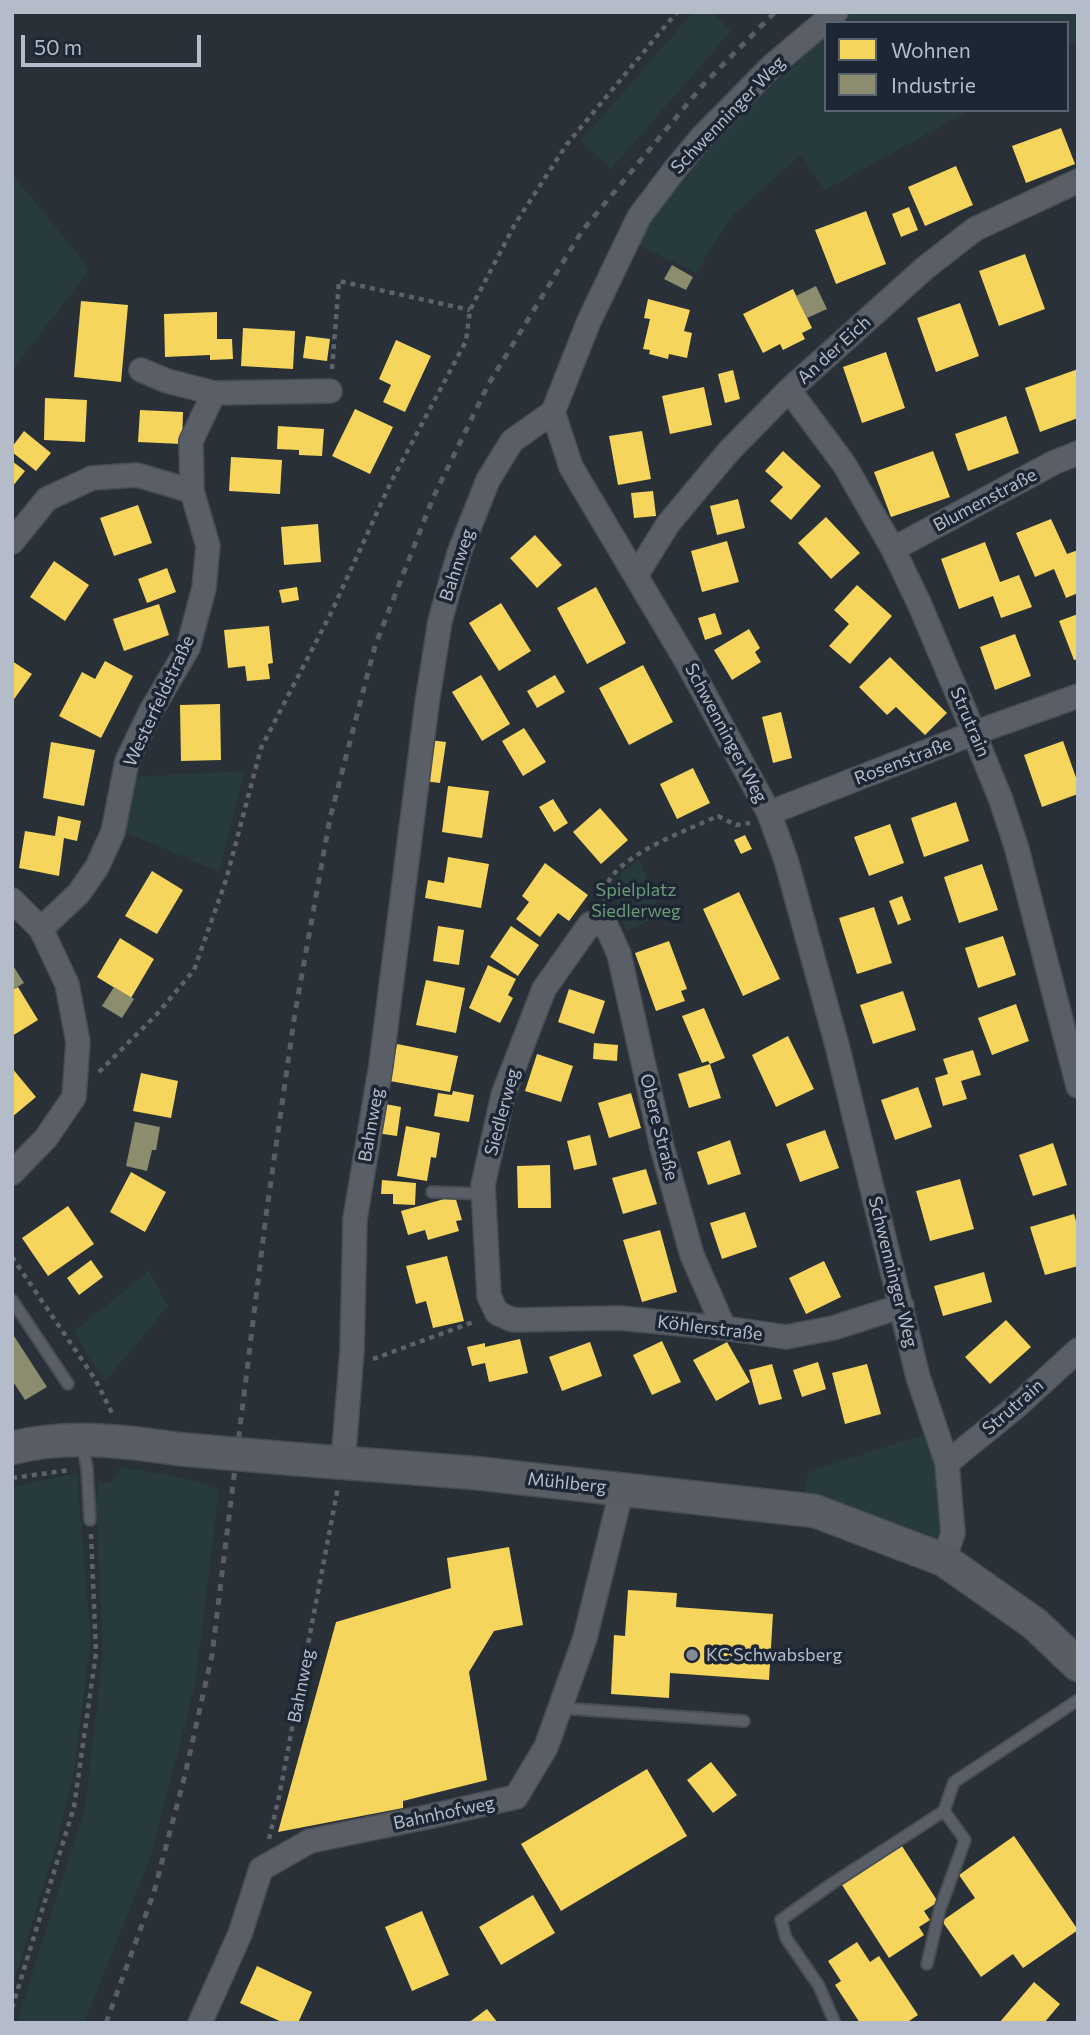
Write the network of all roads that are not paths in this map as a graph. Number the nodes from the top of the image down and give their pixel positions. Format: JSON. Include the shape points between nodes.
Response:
{"nodes":[{"id":1,"x":824,"y":22,"type":"edge"},
{"id":2,"x":1078,"y":181,"type":"edge"},
{"id":3,"x":141,"y":370,"type":"dead end"},
{"id":4,"x":789,"y":390,"type":"junction"},
{"id":5,"x":330,"y":391,"type":"road end"},
{"id":6,"x":214,"y":393,"type":"junction"},
{"id":7,"x":554,"y":412,"type":"junction"},
{"id":8,"x":1078,"y":453,"type":"edge"},
{"id":9,"x":192,"y":491,"type":"junction"},
{"id":10,"x":12,"y":542,"type":"edge"},
{"id":11,"x":894,"y":549,"type":"junction"},
{"id":12,"x":636,"y":574,"type":"junction"},
{"id":13,"x":1078,"y":696,"type":"edge"},
{"id":14,"x":974,"y":733,"type":"junction"},
{"id":15,"x":769,"y":813,"type":"junction"},
{"id":16,"x":12,"y":900,"type":"edge"},
{"id":17,"x":605,"y":923,"type":"joint"},
{"id":18,"x":41,"y":929,"type":"junction"},
{"id":19,"x":1078,"y":1086,"type":"edge"},
{"id":20,"x":12,"y":1173,"type":"edge"},
{"id":21,"x":432,"y":1192,"type":"dead end"},
{"id":22,"x":484,"y":1194,"type":"junction"},
{"id":23,"x":12,"y":1300,"type":"edge"},
{"id":24,"x":902,"y":1306,"type":"junction"},
{"id":25,"x":505,"y":1317,"type":"joint"},
{"id":26,"x":724,"y":1328,"type":"junction"},
{"id":27,"x":1078,"y":1350,"type":"edge"},
{"id":28,"x":68,"y":1384,"type":"dead end"},
{"id":29,"x":82,"y":1440,"type":"junction"},
{"id":30,"x":12,"y":1448,"type":"edge"},
{"id":31,"x":947,"y":1463,"type":"junction"},
{"id":32,"x":337,"y":1476,"type":"junction"},
{"id":33,"x":622,"y":1489,"type":"junction"},
{"id":34,"x":90,"y":1520,"type":"road end"},
{"id":35,"x":944,"y":1560,"type":"junction"},
{"id":36,"x":1078,"y":1665,"type":"edge"},
{"id":37,"x":1078,"y":1700,"type":"edge"},
{"id":38,"x":560,"y":1708,"type":"junction"},
{"id":39,"x":744,"y":1721,"type":"dead end"},
{"id":40,"x":944,"y":1811,"type":"junction"},
{"id":41,"x":927,"y":1964,"type":"dead end"},
{"id":42,"x":200,"y":2023,"type":"edge"},
{"id":43,"x":835,"y":2023,"type":"edge"}],
"edges":[{"from":1,"to":7,"type":"street","name":"Schwenninger Weg","via":[[773,65],[701,138],[639,217],[589,321]]},
{"from":2,"to":4,"type":"street","name":"An der Eich","via":[[975,229]]},
{"from":3,"to":6,"type":"street","via":[[167,382]]},
{"from":4,"to":11,"type":"street","name":"Strutrain","via":[[844,464]]},
{"from":4,"to":12,"type":"street","name":"An der Eich","via":[[729,451],[668,524]]},
{"from":5,"to":6,"type":"street"},
{"from":6,"to":9,"type":"street","name":"Westerfeldstraße","via":[[191,441]]},
{"from":7,"to":12,"type":"street","name":"Schwenninger Weg","via":[[572,467]]},
{"from":7,"to":32,"type":"street","name":"Bahnweg","via":[[512,441],[488,480],[459,553],[440,621],[381,1065],[355,1219],[351,1367]]},
{"from":8,"to":11,"type":"street","name":"Blumenstraße"},
{"from":9,"to":10,"type":"street","via":[[137,475],[92,478],[47,499]]},
{"from":9,"to":18,"type":"street","name":"Westerfeldstraße","via":[[208,546],[204,588],[188,648],[127,761],[113,832],[97,867],[79,893]]},
{"from":11,"to":14,"type":"street","name":"Strutrain"},
{"from":12,"to":15,"type":"street","name":"Schwenninger Weg"},
{"from":13,"to":14,"type":"street","name":"Rosenstraße"},
{"from":14,"to":15,"type":"street","name":"Rosenstraße"},
{"from":14,"to":19,"type":"street","name":"Strutrain","via":[[1017,849]]},
{"from":15,"to":24,"type":"street","name":"Schwenninger Weg","via":[[837,1045]]},
{"from":16,"to":18,"type":"street"},
{"from":17,"to":22,"type":"street","name":"Siedlerweg","via":[[590,924],[544,989],[503,1095]]},
{"from":17,"to":26,"type":"street","name":"Obere Straße","via":[[619,954],[662,1147],[692,1255]]},
{"from":18,"to":20,"type":"street","via":[[67,984],[78,1042],[74,1097],[46,1138]]},
{"from":21,"to":22,"type":"lane"},
{"from":22,"to":25,"type":"street","name":"Siedlerweg","via":[[489,1296]]},
{"from":23,"to":28,"type":"lane"},
{"from":24,"to":26,"type":"street","name":"Köhlerstraße","via":[[786,1337]]},
{"from":24,"to":31,"type":"street","name":"Schwenninger Weg","via":[[918,1377]]},
{"from":25,"to":26,"type":"street","name":"Köhlerstraße","via":[[619,1318]]},
{"from":27,"to":31,"type":"street","name":"Strutrain"},
{"from":29,"to":30,"type":"street","name":"Mühlberg"},
{"from":29,"to":32,"type":"street","name":"Mühlberg","bridge":true,"via":[[294,1459]]},
{"from":29,"to":34,"type":"lane"},
{"from":31,"to":35,"type":"street","name":"Schwenninger Weg","via":[[953,1533]]},
{"from":32,"to":33,"type":"street","name":"Mühlberg","via":[[475,1473]]},
{"from":33,"to":35,"type":"street","name":"Mühlberg","via":[[815,1511]]},
{"from":33,"to":38,"type":"street","name":"Bahnhofweg","via":[[586,1638]]},
{"from":35,"to":36,"type":"street","name":"Mühlberg","via":[[1035,1624]]},
{"from":37,"to":40,"type":"lane","via":[[954,1782]]},
{"from":38,"to":39,"type":"lane"},
{"from":38,"to":42,"type":"street","name":"Bahnhofweg","via":[[546,1747],[516,1797],[310,1841],[261,1869],[240,1934]]},
{"from":40,"to":41,"type":"lane","via":[[965,1840],[940,1909]]},
{"from":40,"to":43,"type":"lane","via":[[781,1920],[786,1938],[819,1986]]}]}
